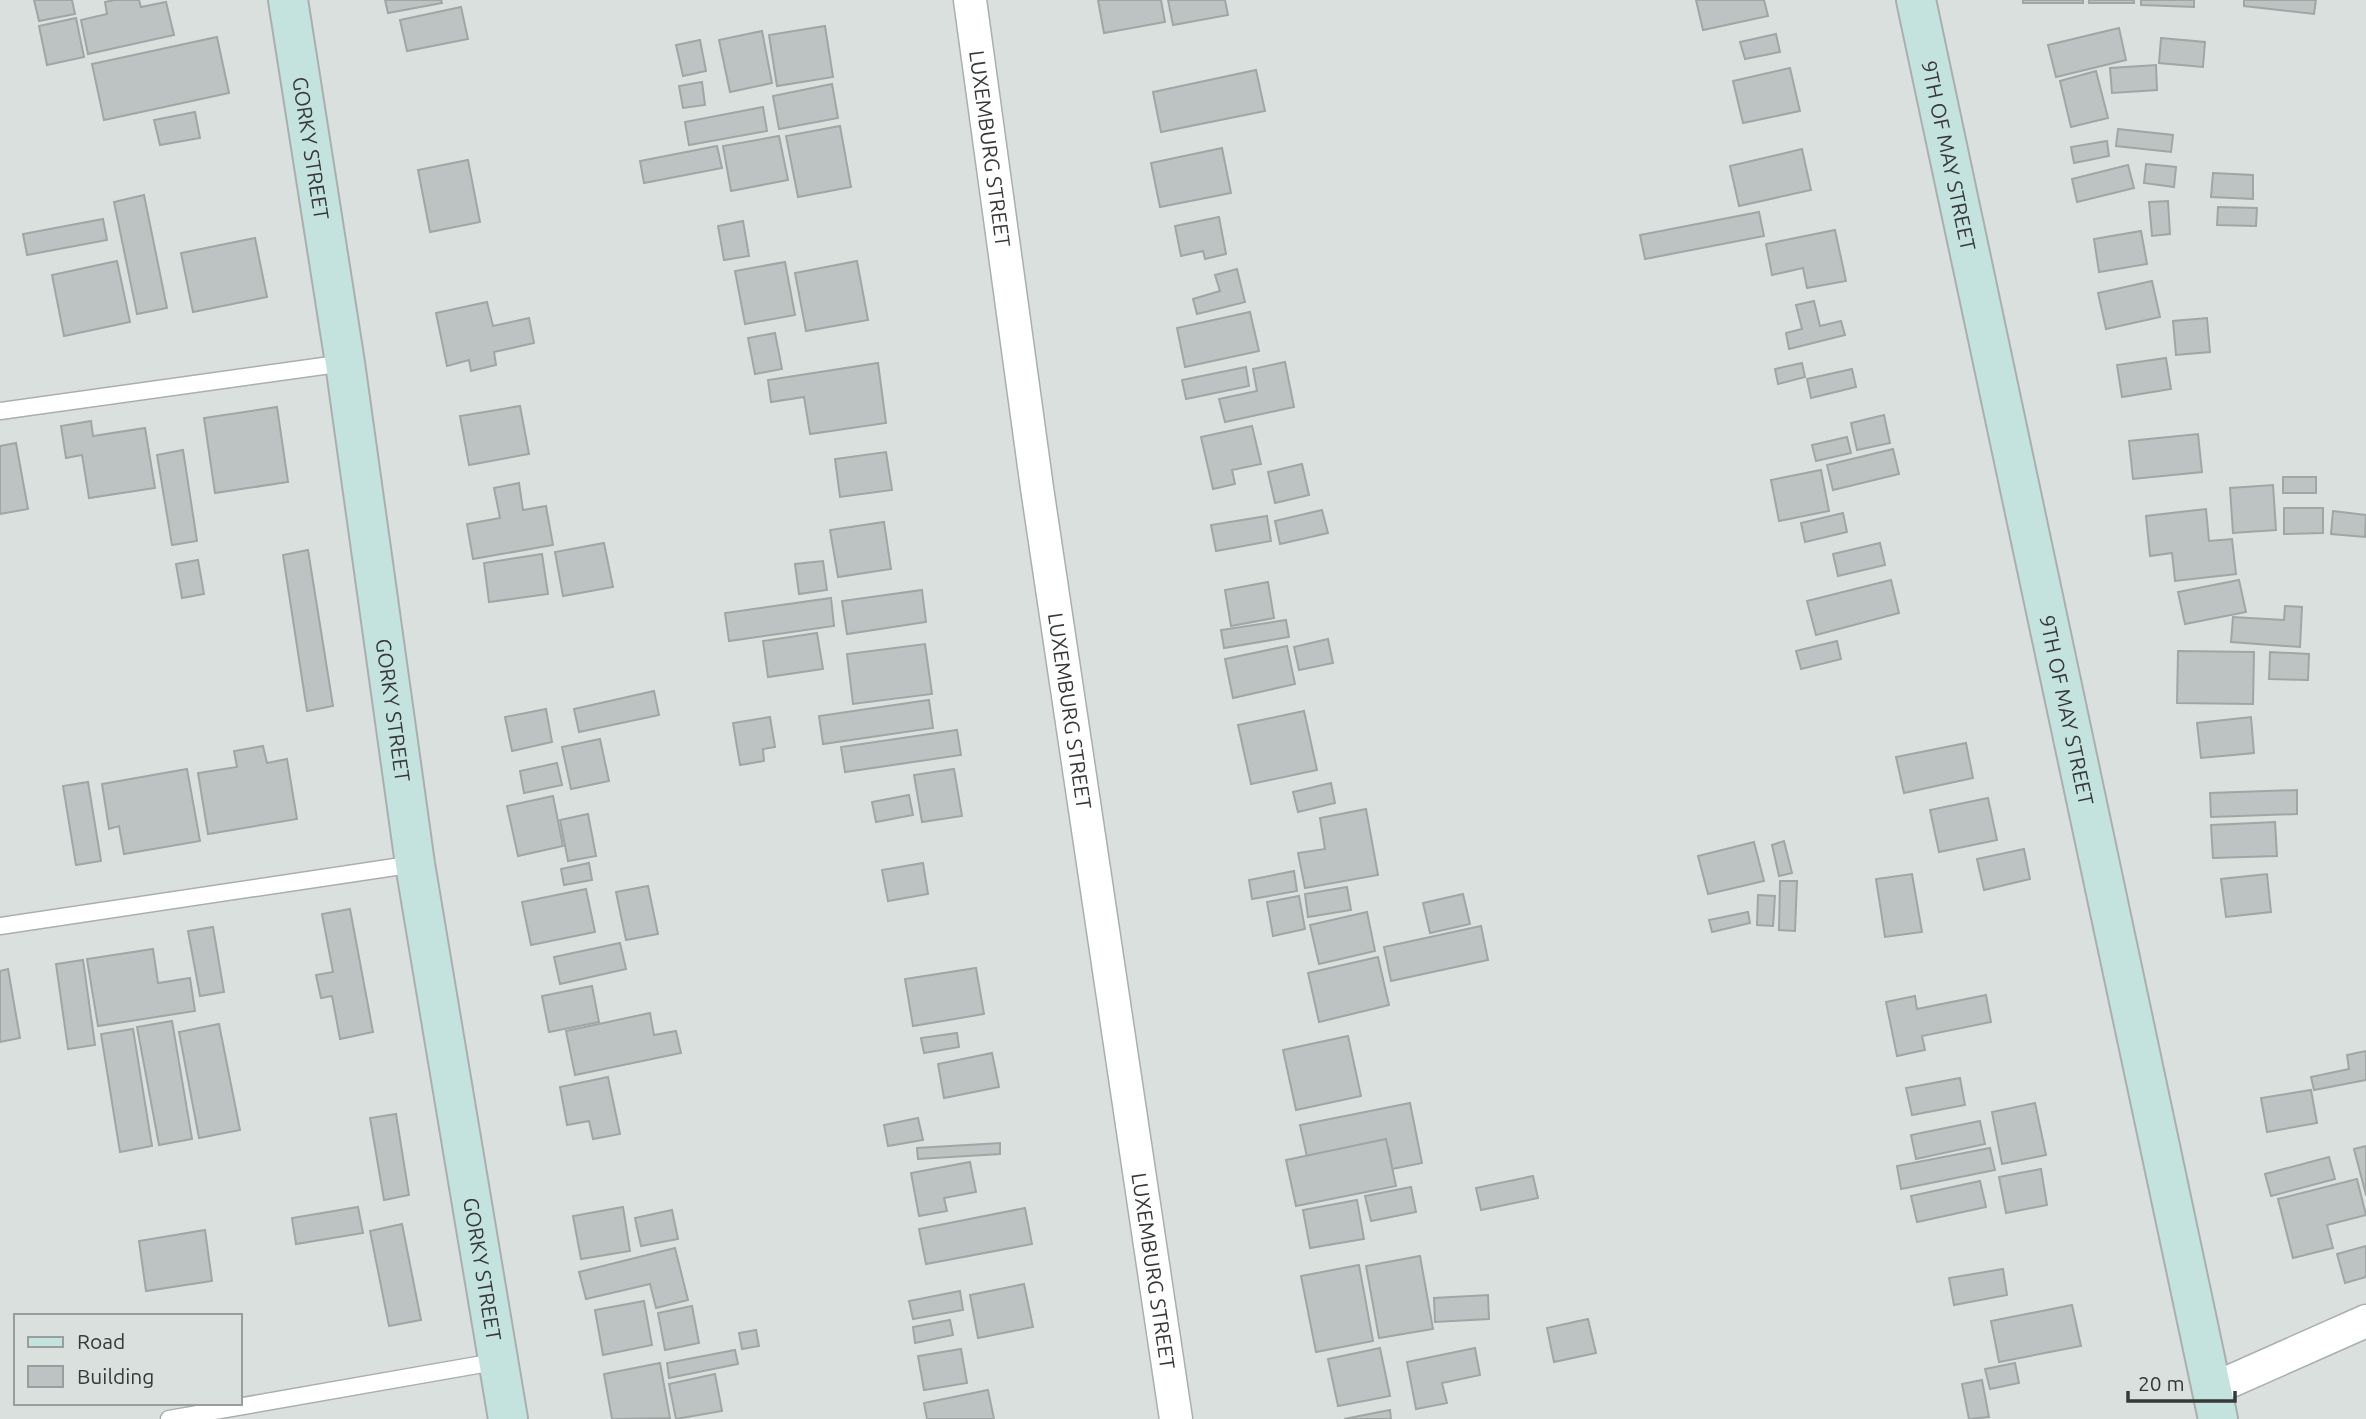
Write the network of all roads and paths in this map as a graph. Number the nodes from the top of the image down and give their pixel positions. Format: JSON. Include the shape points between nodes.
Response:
{"nodes":[{"id":1,"x":288,"y":0,"type":"edge"},
{"id":2,"x":970,"y":0,"type":"edge"},
{"id":3,"x":1916,"y":0,"type":"edge"},
{"id":4,"x":345,"y":363,"type":"junction"},
{"id":5,"x":0,"y":411,"type":"edge"},
{"id":6,"x":415,"y":864,"type":"junction"},
{"id":7,"x":0,"y":926,"type":"edge"},
{"id":8,"x":2366,"y":1321,"type":"edge"},
{"id":9,"x":500,"y":1361,"type":"junction"},
{"id":10,"x":2215,"y":1404,"type":"edge"},
{"id":11,"x":169,"y":1419,"type":"edge"},
{"id":12,"x":508,"y":1419,"type":"edge"},
{"id":13,"x":1176,"y":1419,"type":"edge"}],
"edges":[{"from":1,"to":4,"type":"street","name":"GORKY STREET"},
{"from":2,"to":13,"type":"street","name":"LUXEMBURG STREET","via":[[1037,488]]},
{"from":3,"to":10,"type":"street","name":"9TH OF MAY STREET"},
{"from":4,"to":5,"type":"lane"},
{"from":4,"to":6,"type":"street","name":"GORKY STREET"},
{"from":6,"to":7,"type":"lane"},
{"from":6,"to":9,"type":"street","name":"GORKY STREET"},
{"from":8,"to":10,"type":"street"},
{"from":9,"to":11,"type":"lane"},
{"from":9,"to":12,"type":"street","name":"GORKY STREET"}]}
